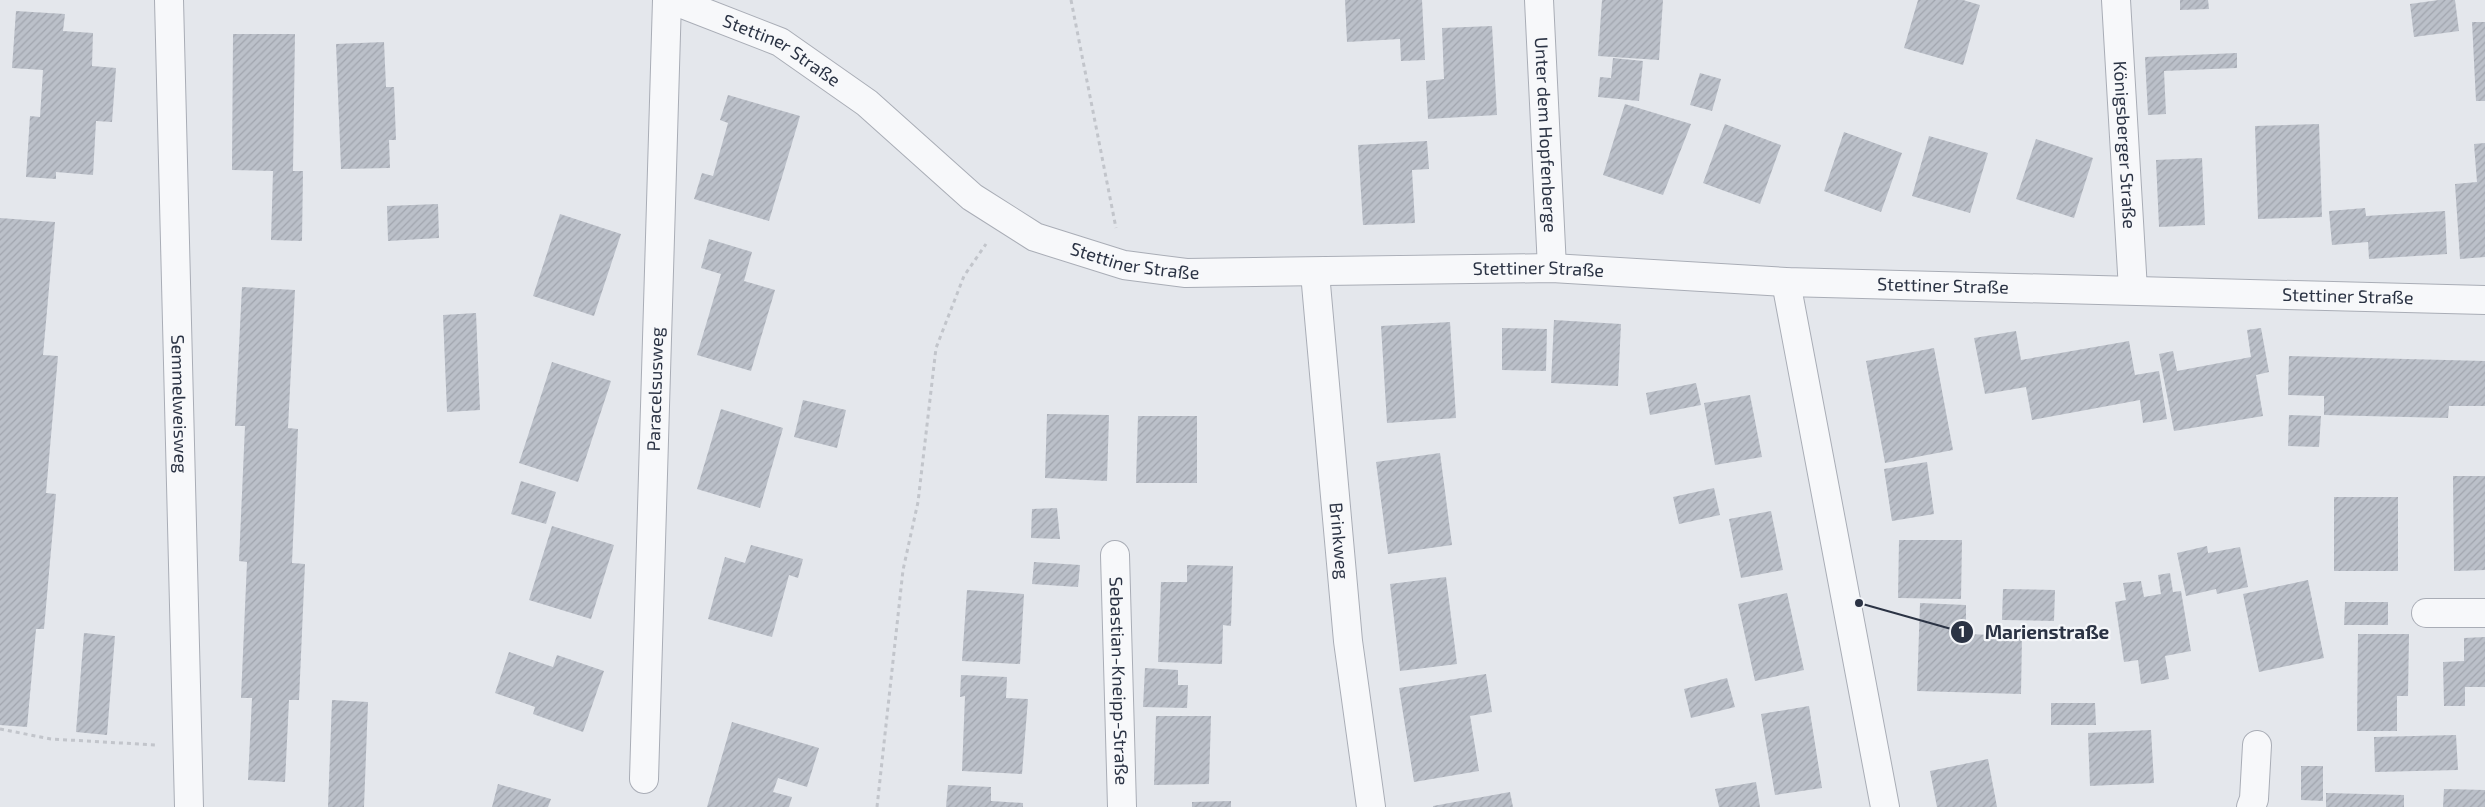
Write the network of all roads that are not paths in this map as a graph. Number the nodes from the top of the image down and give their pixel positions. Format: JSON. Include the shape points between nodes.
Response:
{"nodes":[{"id":1,"x":170,"y":0,"type":"edge"},
{"id":2,"x":666,"y":0,"type":"edge"},
{"id":3,"x":672,"y":0,"type":"edge"},
{"id":4,"x":1539,"y":0,"type":"edge"},
{"id":5,"x":2116,"y":0,"type":"edge"},
{"id":6,"x":1552,"y":268,"type":"junction"},
{"id":7,"x":1315,"y":273,"type":"junction"},
{"id":8,"x":1786,"y":282,"type":"junction"},
{"id":9,"x":2133,"y":290,"type":"junction"},
{"id":10,"x":2485,"y":300,"type":"edge"},
{"id":11,"x":1115,"y":555,"type":"dead end"},
{"id":12,"x":2426,"y":613,"type":"dead end"},
{"id":13,"x":2485,"y":613,"type":"edge"},
{"id":14,"x":2257,"y":745,"type":"dead end"},
{"id":15,"x":644,"y":779,"type":"dead end"},
{"id":16,"x":189,"y":807,"type":"edge"},
{"id":17,"x":1122,"y":807,"type":"edge"},
{"id":18,"x":1371,"y":807,"type":"edge"},
{"id":19,"x":1885,"y":807,"type":"edge"},
{"id":20,"x":2251,"y":807,"type":"edge"}],
"edges":[{"from":1,"to":16,"type":"street","name":"Semmelweisweg"},
{"from":2,"to":15,"type":"street","name":"Paracelsusweg"},
{"from":3,"to":7,"type":"street","name":"Stettiner Straße","via":[[780,42],[867,103],[972,197],[1035,237],[1124,266],[1186,273]]},
{"from":4,"to":6,"type":"street","name":"Unter dem Hopfenberge"},
{"from":5,"to":9,"type":"street","name":"Königsberger Straße"},
{"from":6,"to":7,"type":"street","name":"Stettiner Straße"},
{"from":6,"to":8,"type":"street","name":"Stettiner Straße"},
{"from":7,"to":18,"type":"street","name":"Brinkweg","via":[[1348,641]]},
{"from":8,"to":9,"type":"street","name":"Stettiner Straße"},
{"from":8,"to":19,"type":"street"},
{"from":9,"to":10,"type":"street","name":"Stettiner Straße"},
{"from":11,"to":17,"type":"street","name":"Sebastian-Kneipp-Straße"},
{"from":12,"to":13,"type":"street"},
{"from":14,"to":20,"type":"street"}]}
